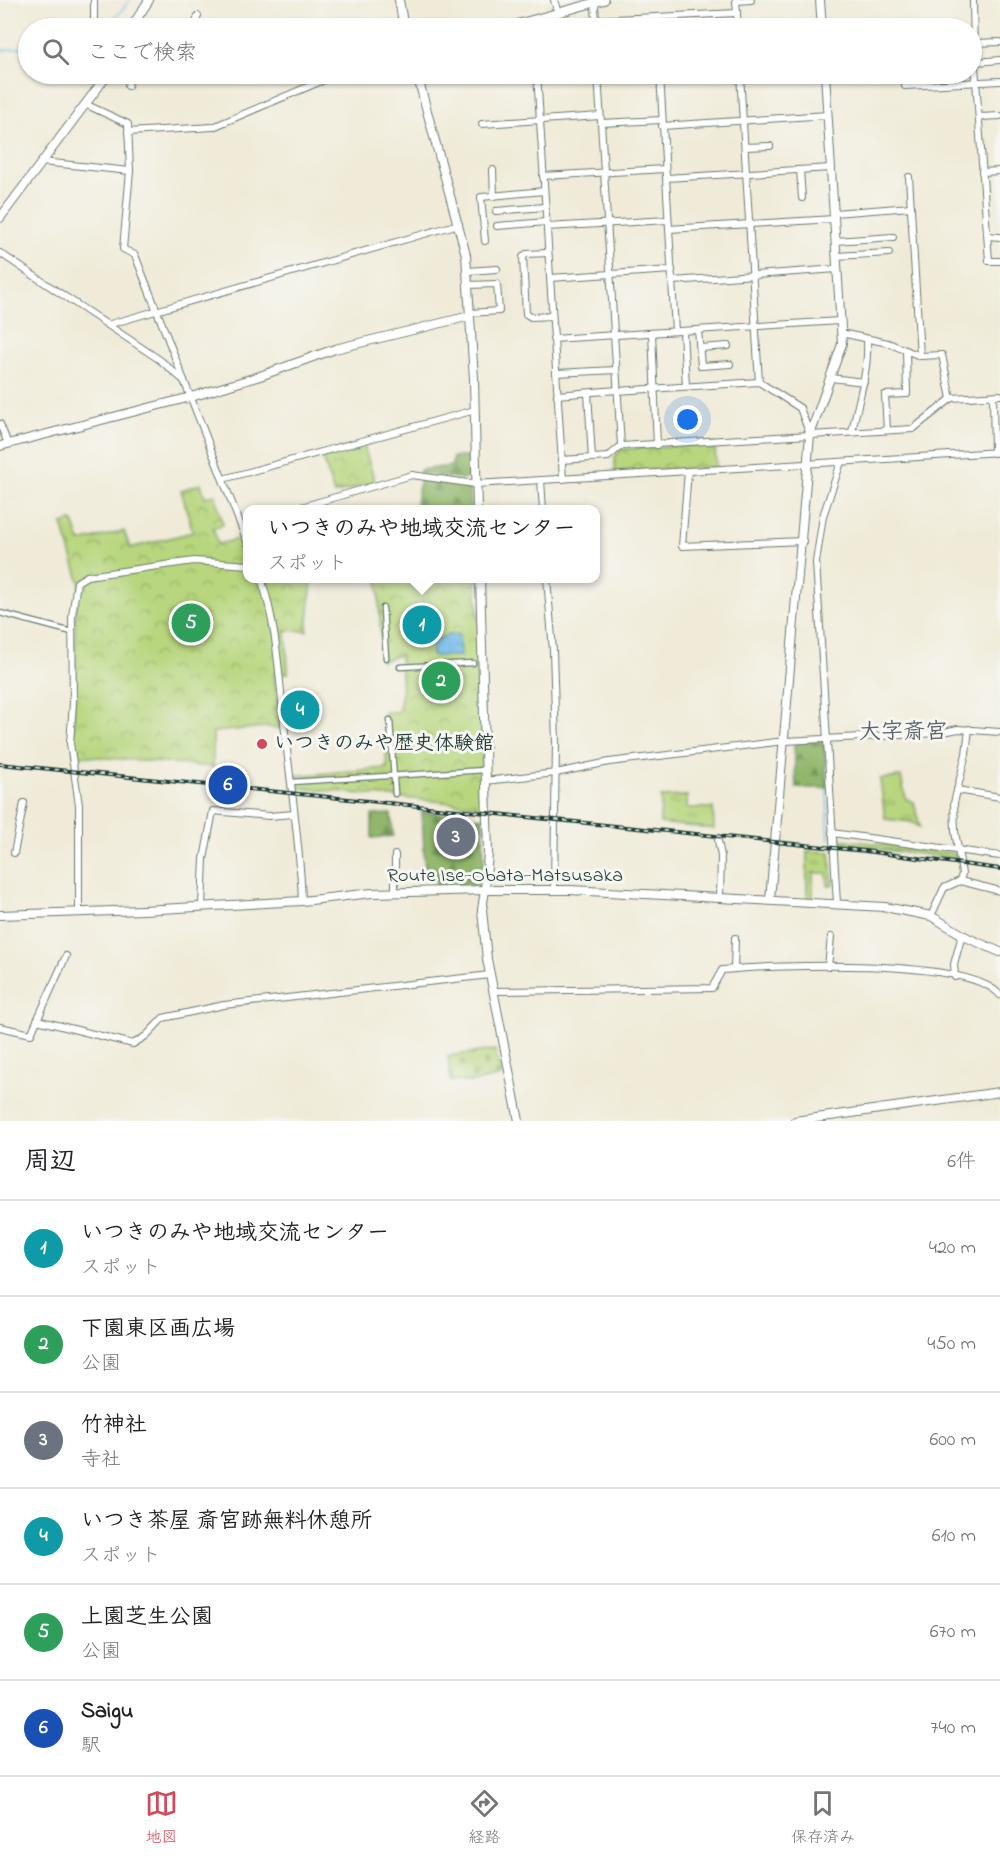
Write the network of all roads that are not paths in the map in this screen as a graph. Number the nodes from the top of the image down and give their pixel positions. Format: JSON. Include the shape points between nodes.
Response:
{"nodes":[{"id":1,"x":94,"y":0,"type":"edge"},
{"id":2,"x":149,"y":0,"type":"edge"},
{"id":3,"x":399,"y":0,"type":"edge"},
{"id":4,"x":554,"y":0,"type":"edge"},
{"id":5,"x":604,"y":0,"type":"edge"},
{"id":6,"x":736,"y":0,"type":"edge"},
{"id":7,"x":750,"y":0,"type":"edge"},
{"id":8,"x":820,"y":0,"type":"edge"},
{"id":9,"x":973,"y":0,"type":"edge"},
{"id":10,"x":594,"y":3,"type":"junction"},
{"id":11,"x":558,"y":13,"type":"junction"},
{"id":12,"x":737,"y":13,"type":"junction"},
{"id":13,"x":656,"y":17,"type":"joint"},
{"id":14,"x":94,"y":18,"type":"edge"},
{"id":15,"x":137,"y":18,"type":"edge"},
{"id":16,"x":402,"y":18,"type":"edge"},
{"id":17,"x":547,"y":18,"type":"edge"},
{"id":18,"x":595,"y":18,"type":"edge"},
{"id":19,"x":636,"y":18,"type":"edge"},
{"id":20,"x":737,"y":18,"type":"edge"},
{"id":21,"x":821,"y":18,"type":"edge"},
{"id":22,"x":974,"y":18,"type":"edge"},
{"id":23,"x":1000,"y":42,"type":"edge"},
{"id":24,"x":982,"y":43,"type":"edge"},
{"id":25,"x":1000,"y":60,"type":"edge"},
{"id":26,"x":982,"y":62,"type":"edge"},
{"id":27,"x":1000,"y":81,"type":"edge"},
{"id":28,"x":982,"y":82,"type":"edge"},
{"id":29,"x":101,"y":84,"type":"edge"},
{"id":30,"x":314,"y":84,"type":"edge"},
{"id":31,"x":420,"y":84,"type":"edge"},
{"id":32,"x":538,"y":84,"type":"edge"},
{"id":33,"x":598,"y":84,"type":"edge"},
{"id":34,"x":660,"y":84,"type":"edge"},
{"id":35,"x":741,"y":84,"type":"edge"},
{"id":36,"x":826,"y":84,"type":"edge"},
{"id":37,"x":941,"y":84,"type":"edge"},
{"id":38,"x":977,"y":84,"type":"edge"},
{"id":39,"x":905,"y":86,"type":"dead end"},
{"id":40,"x":85,"y":105,"type":"junction"},
{"id":41,"x":828,"y":115,"type":"junction"},
{"id":42,"x":600,"y":116,"type":"junction"},
{"id":43,"x":1000,"y":116,"type":"edge"},
{"id":44,"x":980,"y":117,"type":"junction"},
{"id":45,"x":540,"y":120,"type":"junction"},
{"id":46,"x":743,"y":120,"type":"junction"},
{"id":47,"x":601,"y":123,"type":"junction"},
{"id":48,"x":662,"y":123,"type":"junction"},
{"id":49,"x":482,"y":124,"type":"dead end"},
{"id":50,"x":128,"y":132,"type":"junction"},
{"id":51,"x":770,"y":146,"type":"dead end"},
{"id":52,"x":745,"y":147,"type":"junction"},
{"id":53,"x":42,"y":162,"type":"junction"},
{"id":54,"x":831,"y":168,"type":"junction"},
{"id":55,"x":665,"y":169,"type":"junction"},
{"id":56,"x":493,"y":170,"type":"dead end"},
{"id":57,"x":800,"y":170,"type":"junction"},
{"id":58,"x":129,"y":171,"type":"junction"},
{"id":59,"x":1000,"y":171,"type":"edge"},
{"id":60,"x":604,"y":172,"type":"junction"},
{"id":61,"x":982,"y":172,"type":"junction"},
{"id":62,"x":747,"y":173,"type":"junction"},
{"id":63,"x":543,"y":176,"type":"junction"},
{"id":64,"x":909,"y":177,"type":"dead end"},
{"id":65,"x":666,"y":178,"type":"junction"},
{"id":66,"x":544,"y":191,"type":"junction"},
{"id":67,"x":494,"y":196,"type":"junction"},
{"id":68,"x":802,"y":198,"type":"dead end"},
{"id":69,"x":545,"y":207,"type":"junction"},
{"id":70,"x":911,"y":207,"type":"junction"},
{"id":71,"x":496,"y":211,"type":"dead end"},
{"id":72,"x":834,"y":216,"type":"junction"},
{"id":73,"x":0,"y":218,"type":"edge"},
{"id":74,"x":668,"y":220,"type":"junction"},
{"id":75,"x":459,"y":224,"type":"junction"},
{"id":76,"x":608,"y":224,"type":"junction"},
{"id":77,"x":750,"y":224,"type":"junction"},
{"id":78,"x":546,"y":225,"type":"junction"},
{"id":79,"x":497,"y":226,"type":"dead end"},
{"id":80,"x":669,"y":230,"type":"junction"},
{"id":81,"x":988,"y":236,"type":"junction"},
{"id":82,"x":893,"y":237,"type":"dead end"},
{"id":83,"x":1000,"y":237,"type":"edge"},
{"id":84,"x":485,"y":241,"type":"dead end"},
{"id":85,"x":835,"y":241,"type":"junction"},
{"id":86,"x":0,"y":253,"type":"edge"},
{"id":87,"x":548,"y":253,"type":"junction"},
{"id":88,"x":889,"y":253,"type":"dead end"},
{"id":89,"x":836,"y":256,"type":"junction"},
{"id":90,"x":1000,"y":261,"type":"edge"},
{"id":91,"x":837,"y":268,"type":"junction"},
{"id":92,"x":497,"y":269,"type":"dead end"},
{"id":93,"x":672,"y":270,"type":"junction"},
{"id":94,"x":467,"y":271,"type":"junction"},
{"id":95,"x":611,"y":275,"type":"junction"},
{"id":96,"x":753,"y":276,"type":"junction"},
{"id":97,"x":550,"y":278,"type":"junction"},
{"id":98,"x":673,"y":281,"type":"junction"},
{"id":99,"x":468,"y":285,"type":"junction"},
{"id":100,"x":156,"y":310,"type":"junction"},
{"id":101,"x":470,"y":314,"type":"junction"},
{"id":102,"x":552,"y":316,"type":"junction"},
{"id":103,"x":840,"y":321,"type":"junction"},
{"id":104,"x":107,"y":324,"type":"junction"},
{"id":105,"x":756,"y":327,"type":"junction"},
{"id":106,"x":698,"y":330,"type":"junction"},
{"id":107,"x":679,"y":331,"type":"junction"},
{"id":108,"x":652,"y":333,"type":"junction"},
{"id":109,"x":841,"y":333,"type":"junction"},
{"id":110,"x":614,"y":335,"type":"junction"},
{"id":111,"x":554,"y":339,"type":"junction"},
{"id":112,"x":867,"y":339,"type":"junction"},
{"id":113,"x":728,"y":346,"type":"dead end"},
{"id":114,"x":699,"y":348,"type":"junction"},
{"id":115,"x":906,"y":350,"type":"junction"},
{"id":116,"x":920,"y":356,"type":"junction"},
{"id":117,"x":730,"y":364,"type":"dead end"},
{"id":118,"x":616,"y":370,"type":"junction"},
{"id":119,"x":556,"y":373,"type":"junction"},
{"id":120,"x":831,"y":378,"type":"junction"},
{"id":121,"x":184,"y":381,"type":"junction"},
{"id":122,"x":759,"y":382,"type":"junction"},
{"id":123,"x":864,"y":382,"type":"junction"},
{"id":124,"x":686,"y":386,"type":"junction"},
{"id":125,"x":654,"y":389,"type":"junction"},
{"id":126,"x":617,"y":391,"type":"junction"},
{"id":127,"x":588,"y":393,"type":"junction"},
{"id":128,"x":557,"y":395,"type":"junction"},
{"id":129,"x":191,"y":396,"type":"junction"},
{"id":130,"x":997,"y":396,"type":"edge"},
{"id":131,"x":951,"y":399,"type":"junction"},
{"id":132,"x":475,"y":410,"type":"junction"},
{"id":133,"x":0,"y":424,"type":"edge"},
{"id":134,"x":887,"y":430,"type":"junction"},
{"id":135,"x":852,"y":432,"type":"junction"},
{"id":136,"x":810,"y":435,"type":"junction"},
{"id":137,"x":4,"y":445,"type":"edge"},
{"id":138,"x":657,"y":445,"type":"junction"},
{"id":139,"x":621,"y":446,"type":"junction"},
{"id":140,"x":997,"y":453,"type":"edge"},
{"id":141,"x":592,"y":458,"type":"junction"},
{"id":142,"x":561,"y":460,"type":"junction"},
{"id":143,"x":841,"y":462,"type":"junction"},
{"id":144,"x":809,"y":464,"type":"junction"},
{"id":145,"x":688,"y":471,"type":"junction"},
{"id":146,"x":223,"y":479,"type":"junction"},
{"id":147,"x":563,"y":479,"type":"junction"},
{"id":148,"x":541,"y":480,"type":"junction"},
{"id":149,"x":476,"y":484,"type":"junction"},
{"id":150,"x":308,"y":505,"type":"edge"},
{"id":151,"x":477,"y":505,"type":"edge"},
{"id":152,"x":543,"y":505,"type":"edge"},
{"id":153,"x":243,"y":523,"type":"edge"},
{"id":154,"x":240,"y":524,"type":"junction"},
{"id":155,"x":243,"y":532,"type":"edge"},
{"id":156,"x":803,"y":541,"type":"junction"},
{"id":157,"x":243,"y":565,"type":"edge"},
{"id":158,"x":262,"y":583,"type":"edge"},
{"id":159,"x":480,"y":583,"type":"edge"},
{"id":160,"x":547,"y":583,"type":"edge"},
{"id":161,"x":383,"y":608,"type":"dead end"},
{"id":162,"x":0,"y":613,"type":"edge"},
{"id":163,"x":72,"y":632,"type":"junction"},
{"id":164,"x":387,"y":658,"type":"dead end"},
{"id":165,"x":473,"y":663,"type":"dead end"},
{"id":166,"x":400,"y":667,"type":"dead end"},
{"id":167,"x":390,"y":720,"type":"dead end"},
{"id":168,"x":969,"y":729,"type":"junction"},
{"id":169,"x":1000,"y":732,"type":"edge"},
{"id":170,"x":827,"y":737,"type":"junction"},
{"id":171,"x":785,"y":741,"type":"junction"},
{"id":172,"x":485,"y":770,"type":"junction"},
{"id":173,"x":556,"y":773,"type":"junction"},
{"id":174,"x":394,"y":775,"type":"junction"},
{"id":175,"x":485,"y":781,"type":"junction"},
{"id":176,"x":291,"y":782,"type":"junction"},
{"id":177,"x":957,"y":790,"type":"junction"},
{"id":178,"x":394,"y":794,"type":"dead end"},
{"id":179,"x":1000,"y":797,"type":"edge"},
{"id":180,"x":24,"y":803,"type":"dead end"},
{"id":181,"x":294,"y":814,"type":"junction"},
{"id":182,"x":832,"y":833,"type":"junction"},
{"id":183,"x":718,"y":841,"type":"dead end"},
{"id":184,"x":959,"y":850,"type":"junction"},
{"id":185,"x":14,"y":853,"type":"dead end"},
{"id":186,"x":395,"y":855,"type":"dead end"},
{"id":187,"x":1000,"y":856,"type":"edge"},
{"id":188,"x":960,"y":881,"type":"junction"},
{"id":189,"x":554,"y":889,"type":"junction"},
{"id":190,"x":485,"y":890,"type":"junction"},
{"id":191,"x":1000,"y":891,"type":"edge"},
{"id":192,"x":395,"y":892,"type":"junction"},
{"id":193,"x":720,"y":898,"type":"junction"},
{"id":194,"x":771,"y":900,"type":"junction"},
{"id":195,"x":302,"y":901,"type":"junction"},
{"id":196,"x":837,"y":903,"type":"junction"},
{"id":197,"x":202,"y":906,"type":"junction"},
{"id":198,"x":79,"y":912,"type":"junction"},
{"id":199,"x":0,"y":915,"type":"edge"},
{"id":200,"x":931,"y":916,"type":"junction"},
{"id":201,"x":962,"y":935,"type":"junction"},
{"id":202,"x":831,"y":937,"type":"dead end"},
{"id":203,"x":735,"y":938,"type":"dead end"},
{"id":204,"x":1000,"y":952,"type":"edge"},
{"id":205,"x":66,"y":956,"type":"dead end"},
{"id":206,"x":828,"y":967,"type":"junction"},
{"id":207,"x":734,"y":969,"type":"junction"},
{"id":208,"x":490,"y":975,"type":"junction"},
{"id":209,"x":955,"y":977,"type":"junction"},
{"id":210,"x":493,"y":991,"type":"junction"},
{"id":211,"x":1000,"y":994,"type":"edge"},
{"id":212,"x":38,"y":1020,"type":"junction"},
{"id":213,"x":0,"y":1027,"type":"edge"},
{"id":214,"x":1000,"y":1092,"type":"edge"},
{"id":215,"x":519,"y":1121,"type":"edge"},
{"id":216,"x":795,"y":1121,"type":"edge"}],
"edges":[{"from":1,"to":14,"type":"street"},
{"from":2,"to":15,"type":"main road"},
{"from":3,"to":16,"type":"street"},
{"from":4,"to":11,"type":"street"},
{"from":5,"to":10,"type":"street"},
{"from":6,"to":7,"type":"street"},
{"from":6,"to":12,"type":"street"},
{"from":8,"to":21,"type":"street"},
{"from":9,"to":22,"type":"street"},
{"from":10,"to":11,"type":"street"},
{"from":10,"to":18,"type":"street"},
{"from":11,"to":17,"type":"street"},
{"from":12,"to":13,"type":"street"},
{"from":12,"to":20,"type":"street"},
{"from":13,"to":19,"type":"street"},
{"from":23,"to":24,"type":"street"},
{"from":25,"to":26,"type":"street"},
{"from":27,"to":28,"type":"street"},
{"from":29,"to":40,"type":"main road"},
{"from":30,"to":50,"type":"street","via":[[213,127]]},
{"from":31,"to":75,"type":"street"},
{"from":32,"to":45,"type":"street"},
{"from":33,"to":42,"type":"street"},
{"from":34,"to":48,"type":"street"},
{"from":35,"to":46,"type":"street"},
{"from":36,"to":41,"type":"street"},
{"from":37,"to":39,"type":"street"},
{"from":38,"to":44,"type":"street"},
{"from":40,"to":50,"type":"street","via":[[128,124]]},
{"from":40,"to":53,"type":"main road"},
{"from":41,"to":46,"type":"street"},
{"from":41,"to":54,"type":"street"},
{"from":42,"to":45,"type":"street"},
{"from":42,"to":47,"type":"street"},
{"from":43,"to":44,"type":"street"},
{"from":44,"to":61,"type":"street"},
{"from":45,"to":49,"type":"street"},
{"from":45,"to":63,"type":"street"},
{"from":46,"to":48,"type":"street"},
{"from":46,"to":52,"type":"street"},
{"from":47,"to":48,"type":"street"},
{"from":47,"to":60,"type":"street"},
{"from":48,"to":55,"type":"street"},
{"from":50,"to":58,"type":"street"},
{"from":51,"to":52,"type":"street"},
{"from":52,"to":62,"type":"street"},
{"from":53,"to":58,"type":"street"},
{"from":53,"to":73,"type":"main road"},
{"from":54,"to":57,"type":"street"},
{"from":54,"to":72,"type":"street"},
{"from":55,"to":60,"type":"street"},
{"from":55,"to":65,"type":"street"},
{"from":56,"to":67,"type":"street"},
{"from":57,"to":62,"type":"street"},
{"from":57,"to":68,"type":"street"},
{"from":58,"to":100,"type":"street","via":[[122,246],[135,255]]},
{"from":59,"to":61,"type":"street"},
{"from":60,"to":63,"type":"street"},
{"from":60,"to":76,"type":"street"},
{"from":61,"to":81,"type":"street"},
{"from":62,"to":65,"type":"street"},
{"from":62,"to":77,"type":"street"},
{"from":63,"to":66,"type":"street"},
{"from":64,"to":70,"type":"street"},
{"from":65,"to":74,"type":"street"},
{"from":66,"to":67,"type":"street"},
{"from":66,"to":69,"type":"street"},
{"from":67,"to":84,"type":"street","via":[[481,197]]},
{"from":69,"to":71,"type":"street"},
{"from":69,"to":78,"type":"street"},
{"from":70,"to":72,"type":"street"},
{"from":70,"to":116,"type":"street"},
{"from":72,"to":77,"type":"street"},
{"from":72,"to":85,"type":"street"},
{"from":74,"to":76,"type":"street"},
{"from":74,"to":80,"type":"street"},
{"from":75,"to":94,"type":"street"},
{"from":75,"to":100,"type":"street"},
{"from":76,"to":78,"type":"street"},
{"from":76,"to":95,"type":"street"},
{"from":77,"to":80,"type":"street"},
{"from":77,"to":96,"type":"street"},
{"from":78,"to":79,"type":"street"},
{"from":78,"to":87,"type":"street"},
{"from":80,"to":93,"type":"street"},
{"from":81,"to":83,"type":"street"},
{"from":81,"to":90,"type":"street","via":[[989,261]]},
{"from":82,"to":85,"type":"street"},
{"from":85,"to":89,"type":"street"},
{"from":86,"to":104,"type":"street"},
{"from":87,"to":97,"type":"street"},
{"from":87,"to":102,"type":"street","via":[[523,257],[526,314]]},
{"from":88,"to":89,"type":"street"},
{"from":89,"to":91,"type":"street"},
{"from":91,"to":96,"type":"street"},
{"from":91,"to":103,"type":"street"},
{"from":92,"to":94,"type":"street"},
{"from":93,"to":95,"type":"street"},
{"from":93,"to":98,"type":"street"},
{"from":94,"to":99,"type":"street"},
{"from":95,"to":97,"type":"street"},
{"from":95,"to":110,"type":"street"},
{"from":96,"to":98,"type":"street"},
{"from":96,"to":105,"type":"street"},
{"from":97,"to":102,"type":"street"},
{"from":98,"to":107,"type":"street"},
{"from":99,"to":101,"type":"street"},
{"from":99,"to":101,"type":"street","via":[[497,284],[499,311]]},
{"from":100,"to":104,"type":"street"},
{"from":100,"to":121,"type":"street"},
{"from":101,"to":129,"type":"street","via":[[334,349]]},
{"from":101,"to":132,"type":"street"},
{"from":102,"to":111,"type":"street"},
{"from":103,"to":105,"type":"street"},
{"from":103,"to":109,"type":"street"},
{"from":104,"to":121,"type":"street"},
{"from":105,"to":106,"type":"street"},
{"from":105,"to":122,"type":"street"},
{"from":106,"to":107,"type":"street"},
{"from":106,"to":114,"type":"street"},
{"from":107,"to":108,"type":"street"},
{"from":107,"to":124,"type":"street"},
{"from":108,"to":110,"type":"street"},
{"from":108,"to":125,"type":"street"},
{"from":109,"to":112,"type":"street"},
{"from":109,"to":120,"type":"street","via":[[841,349]]},
{"from":110,"to":111,"type":"street"},
{"from":110,"to":118,"type":"street"},
{"from":111,"to":119,"type":"street"},
{"from":112,"to":115,"type":"street"},
{"from":112,"to":123,"type":"street"},
{"from":113,"to":114,"type":"street"},
{"from":114,"to":117,"type":"street","via":[[701,366]]},
{"from":115,"to":116,"type":"street"},
{"from":115,"to":134,"type":"street","via":[[907,394],[885,395]]},
{"from":116,"to":131,"type":"street","via":[[942,355]]},
{"from":118,"to":119,"type":"street"},
{"from":118,"to":126,"type":"street"},
{"from":119,"to":128,"type":"street"},
{"from":120,"to":123,"type":"street"},
{"from":120,"to":136,"type":"street"},
{"from":121,"to":129,"type":"street"},
{"from":122,"to":124,"type":"street"},
{"from":122,"to":136,"type":"street","via":[[800,408]]},
{"from":123,"to":135,"type":"street"},
{"from":124,"to":125,"type":"street"},
{"from":125,"to":126,"type":"street"},
{"from":125,"to":138,"type":"street"},
{"from":126,"to":127,"type":"street"},
{"from":126,"to":139,"type":"street"},
{"from":127,"to":128,"type":"street"},
{"from":127,"to":141,"type":"street"},
{"from":128,"to":142,"type":"street"},
{"from":129,"to":137,"type":"street"},
{"from":129,"to":146,"type":"street"},
{"from":130,"to":131,"type":"street"},
{"from":130,"to":140,"type":"street"},
{"from":131,"to":134,"type":"street","via":[[917,428]]},
{"from":132,"to":146,"type":"street"},
{"from":132,"to":149,"type":"street"},
{"from":133,"to":137,"type":"street"},
{"from":134,"to":135,"type":"street"},
{"from":135,"to":136,"type":"street"},
{"from":136,"to":138,"type":"street"},
{"from":136,"to":144,"type":"street"},
{"from":138,"to":139,"type":"street"},
{"from":139,"to":141,"type":"street","via":[[608,457]]},
{"from":140,"to":143,"type":"street"},
{"from":141,"to":142,"type":"street"},
{"from":142,"to":147,"type":"street"},
{"from":143,"to":144,"type":"street"},
{"from":143,"to":170,"type":"street","via":[[823,516],[816,558]]},
{"from":144,"to":145,"type":"street"},
{"from":144,"to":156,"type":"street"},
{"from":145,"to":147,"type":"street"},
{"from":145,"to":156,"type":"street","via":[[682,546]]},
{"from":146,"to":154,"type":"street"},
{"from":147,"to":148,"type":"street"},
{"from":148,"to":149,"type":"street"},
{"from":148,"to":152,"type":"street"},
{"from":149,"to":150,"type":"street","via":[[412,475]]},
{"from":149,"to":151,"type":"street"},
{"from":153,"to":154,"type":"street"},
{"from":154,"to":155,"type":"street"},
{"from":156,"to":171,"type":"street"},
{"from":157,"to":163,"type":"street","via":[[194,561],[87,576],[77,582]]},
{"from":158,"to":176,"type":"street","via":[[276,630]]},
{"from":159,"to":172,"type":"street"},
{"from":160,"to":173,"type":"street"},
{"from":161,"to":164,"type":"street"},
{"from":162,"to":163,"type":"street"},
{"from":163,"to":198,"type":"street","via":[[70,743],[79,805]]},
{"from":165,"to":166,"type":"street"},
{"from":167,"to":174,"type":"street"},
{"from":168,"to":169,"type":"street"},
{"from":168,"to":170,"type":"street","via":[[939,734]]},
{"from":168,"to":177,"type":"street"},
{"from":170,"to":171,"type":"street"},
{"from":170,"to":182,"type":"street"},
{"from":171,"to":173,"type":"street","via":[[609,762]]},
{"from":171,"to":194,"type":"street"},
{"from":172,"to":174,"type":"street"},
{"from":172,"to":175,"type":"street"},
{"from":173,"to":175,"type":"street"},
{"from":173,"to":189,"type":"street"},
{"from":174,"to":176,"type":"street"},
{"from":174,"to":178,"type":"street"},
{"from":175,"to":190,"type":"street"},
{"from":176,"to":181,"type":"street"},
{"from":177,"to":179,"type":"street"},
{"from":177,"to":184,"type":"street","via":[[954,803]]},
{"from":180,"to":185,"type":"street"},
{"from":181,"to":195,"type":"street"},
{"from":181,"to":197,"type":"street","via":[[213,811],[204,859]]},
{"from":182,"to":184,"type":"street"},
{"from":182,"to":196,"type":"street"},
{"from":183,"to":193,"type":"street"},
{"from":184,"to":187,"type":"street"},
{"from":184,"to":188,"type":"street"},
{"from":186,"to":192,"type":"street"},
{"from":188,"to":191,"type":"street"},
{"from":188,"to":200,"type":"street","via":[[944,888]]},
{"from":189,"to":190,"type":"main road","name":"Route Ise-Obata-Matsusaka"},
{"from":189,"to":193,"type":"main road","name":"Route Ise-Obata-Matsusaka"},
{"from":190,"to":192,"type":"main road","name":"Route Ise-Obata-Matsusaka"},
{"from":190,"to":208,"type":"main road","via":[[482,910]]},
{"from":192,"to":195,"type":"main road","name":"Route Ise-Obata-Matsusaka"},
{"from":193,"to":194,"type":"main road","name":"Route Ise-Obata-Matsusaka"},
{"from":194,"to":196,"type":"main road","name":"Route Ise-Obata-Matsusaka"},
{"from":195,"to":197,"type":"main road","name":"Route Ise-Obata-Matsusaka"},
{"from":196,"to":200,"type":"main road","name":"Route Ise-Obata-Matsusaka"},
{"from":197,"to":198,"type":"main road","name":"Route Ise-Obata-Matsusaka"},
{"from":198,"to":199,"type":"main road","name":"Route Ise-Obata-Matsusaka"},
{"from":200,"to":201,"type":"main road","name":"Route Ise-Obata-Matsusaka"},
{"from":201,"to":204,"type":"main road","name":"Route Ise-Obata-Matsusaka"},
{"from":201,"to":209,"type":"street","via":[[954,963]]},
{"from":202,"to":206,"type":"street"},
{"from":203,"to":207,"type":"street"},
{"from":205,"to":212,"type":"street"},
{"from":206,"to":207,"type":"street"},
{"from":206,"to":209,"type":"street","via":[[917,969]]},
{"from":207,"to":210,"type":"street","via":[[723,970],[712,988]]},
{"from":208,"to":210,"type":"main road"},
{"from":208,"to":212,"type":"street","via":[[215,1007],[163,1018],[133,1044]]},
{"from":209,"to":211,"type":"street","via":[[987,984]]},
{"from":210,"to":215,"type":"main road"},
{"from":212,"to":213,"type":"street","via":[[31,1034]]},
{"from":214,"to":216,"type":"street"}]}
